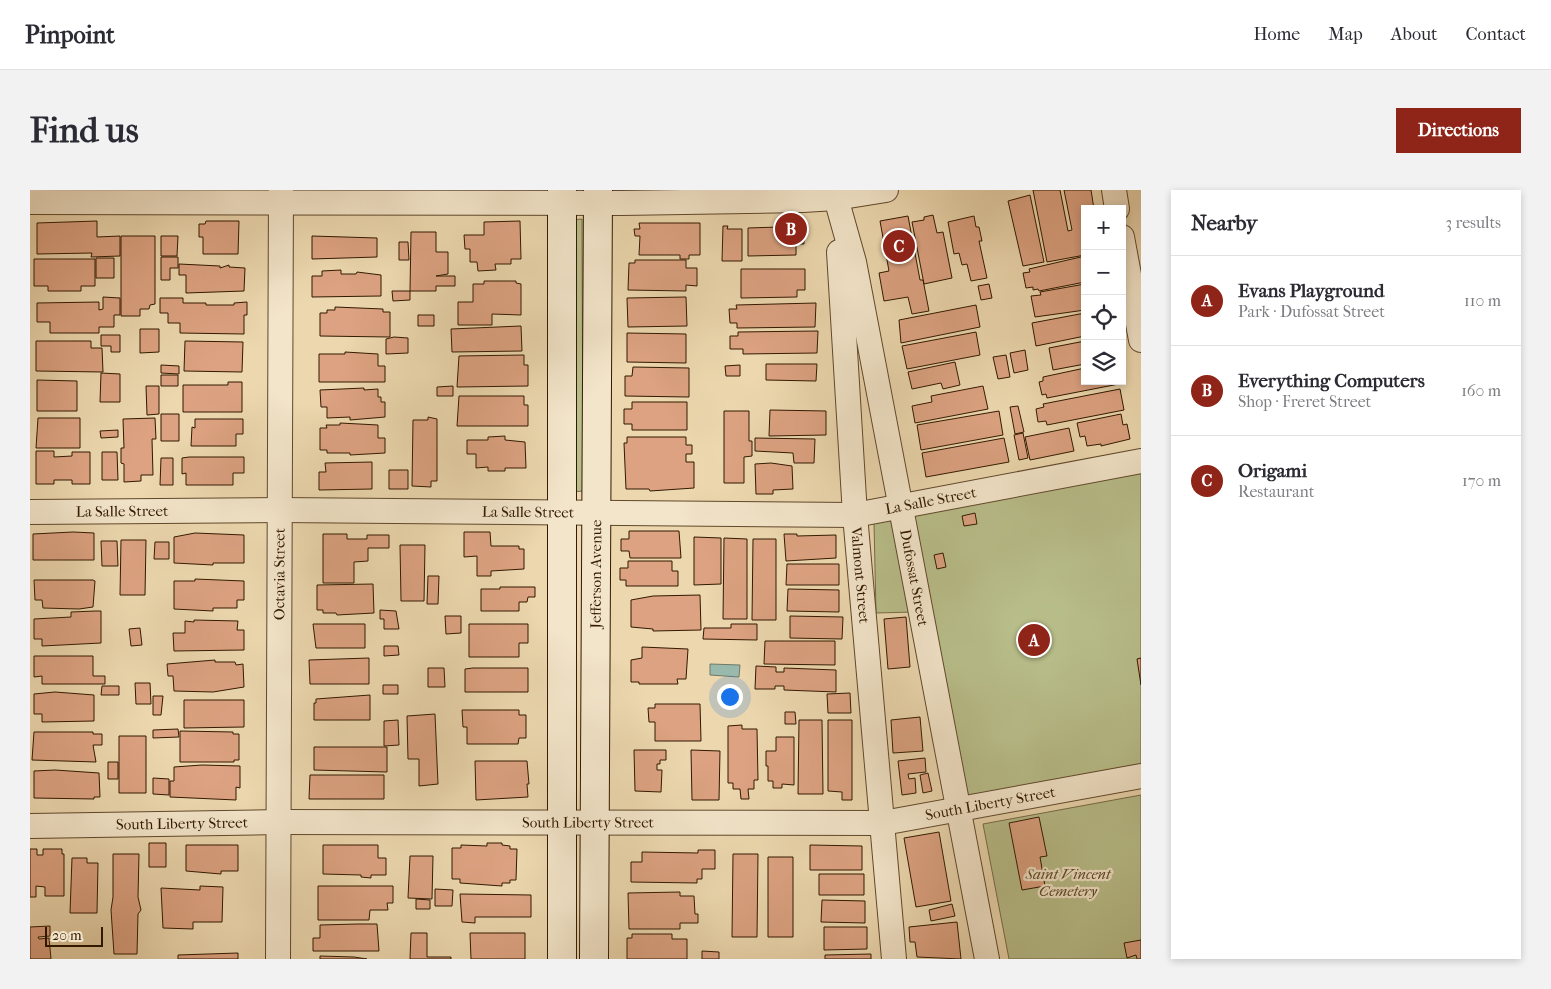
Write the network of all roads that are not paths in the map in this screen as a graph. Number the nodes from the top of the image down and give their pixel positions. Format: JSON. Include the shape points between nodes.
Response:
{"nodes":[{"id":1,"x":886,"y":190,"type":"edge"},
{"id":2,"x":1114,"y":190,"type":"edge"},
{"id":3,"x":836,"y":194,"type":"edge"},
{"id":4,"x":281,"y":196,"type":"edge"},
{"id":5,"x":562,"y":196,"type":"edge"},
{"id":6,"x":598,"y":197,"type":"edge"},
{"id":7,"x":30,"y":202,"type":"edge"},
{"id":8,"x":1116,"y":205,"type":"edge"},
{"id":9,"x":1124,"y":250,"type":"edge"},
{"id":10,"x":1141,"y":340,"type":"edge"},
{"id":11,"x":1141,"y":461,"type":"edge"},
{"id":12,"x":902,"y":505,"type":"junction"},
{"id":13,"x":280,"y":510,"type":"junction"},
{"id":14,"x":30,"y":512,"type":"edge"},
{"id":15,"x":562,"y":514,"type":"junction"},
{"id":16,"x":596,"y":514,"type":"junction"},
{"id":17,"x":855,"y":515,"type":"junction"},
{"id":18,"x":1141,"y":776,"type":"edge"},
{"id":19,"x":960,"y":810,"type":"junction"},
{"id":20,"x":280,"y":822,"type":"junction"},
{"id":21,"x":562,"y":822,"type":"junction"},
{"id":22,"x":593,"y":822,"type":"junction"},
{"id":23,"x":883,"y":822,"type":"junction"},
{"id":24,"x":30,"y":826,"type":"edge"},
{"id":25,"x":278,"y":959,"type":"edge"},
{"id":26,"x":562,"y":959,"type":"edge"},
{"id":27,"x":594,"y":959,"type":"edge"},
{"id":28,"x":894,"y":959,"type":"edge"},
{"id":29,"x":987,"y":959,"type":"edge"}],
"edges":[{"from":1,"to":3,"type":"street"},
{"from":2,"to":8,"type":"street"},
{"from":3,"to":6,"type":"street"},
{"from":3,"to":12,"type":"street","name":"Dufossat Street","via":[[854,262]]},
{"from":3,"to":17,"type":"street","name":"Valmont Street"},
{"from":4,"to":5,"type":"street"},
{"from":4,"to":7,"type":"street"},
{"from":4,"to":13,"type":"street","name":"Octavia Street"},
{"from":5,"to":6,"type":"street"},
{"from":5,"to":15,"type":"street"},
{"from":6,"to":16,"type":"street","name":"Jefferson Avenue"},
{"from":9,"to":10,"type":"street"},
{"from":11,"to":12,"type":"street","name":"La Salle Street"},
{"from":12,"to":17,"type":"street","name":"La Salle Street"},
{"from":12,"to":19,"type":"street","name":"Dufossat Street"},
{"from":13,"to":14,"type":"street","name":"La Salle Street"},
{"from":13,"to":15,"type":"street","name":"La Salle Street"},
{"from":13,"to":20,"type":"street","name":"Octavia Street"},
{"from":15,"to":16,"type":"street","name":"La Salle Street"},
{"from":15,"to":21,"type":"street"},
{"from":16,"to":17,"type":"street","name":"La Salle Street"},
{"from":16,"to":22,"type":"street","name":"Jefferson Avenue"},
{"from":17,"to":23,"type":"street","name":"Valmont Street"},
{"from":18,"to":19,"type":"street","name":"South Liberty Street"},
{"from":19,"to":23,"type":"street","name":"South Liberty Street"},
{"from":19,"to":29,"type":"street","name":"Dufossat Street"},
{"from":20,"to":21,"type":"street","name":"South Liberty Street"},
{"from":20,"to":24,"type":"street","name":"South Liberty Street"},
{"from":20,"to":25,"type":"street","name":"Octavia Street"},
{"from":21,"to":22,"type":"street","name":"South Liberty Street"},
{"from":21,"to":26,"type":"street"},
{"from":22,"to":23,"type":"street","name":"South Liberty Street"},
{"from":22,"to":27,"type":"street","name":"Jefferson Avenue"},
{"from":23,"to":28,"type":"street","name":"Valmont Street"}]}
